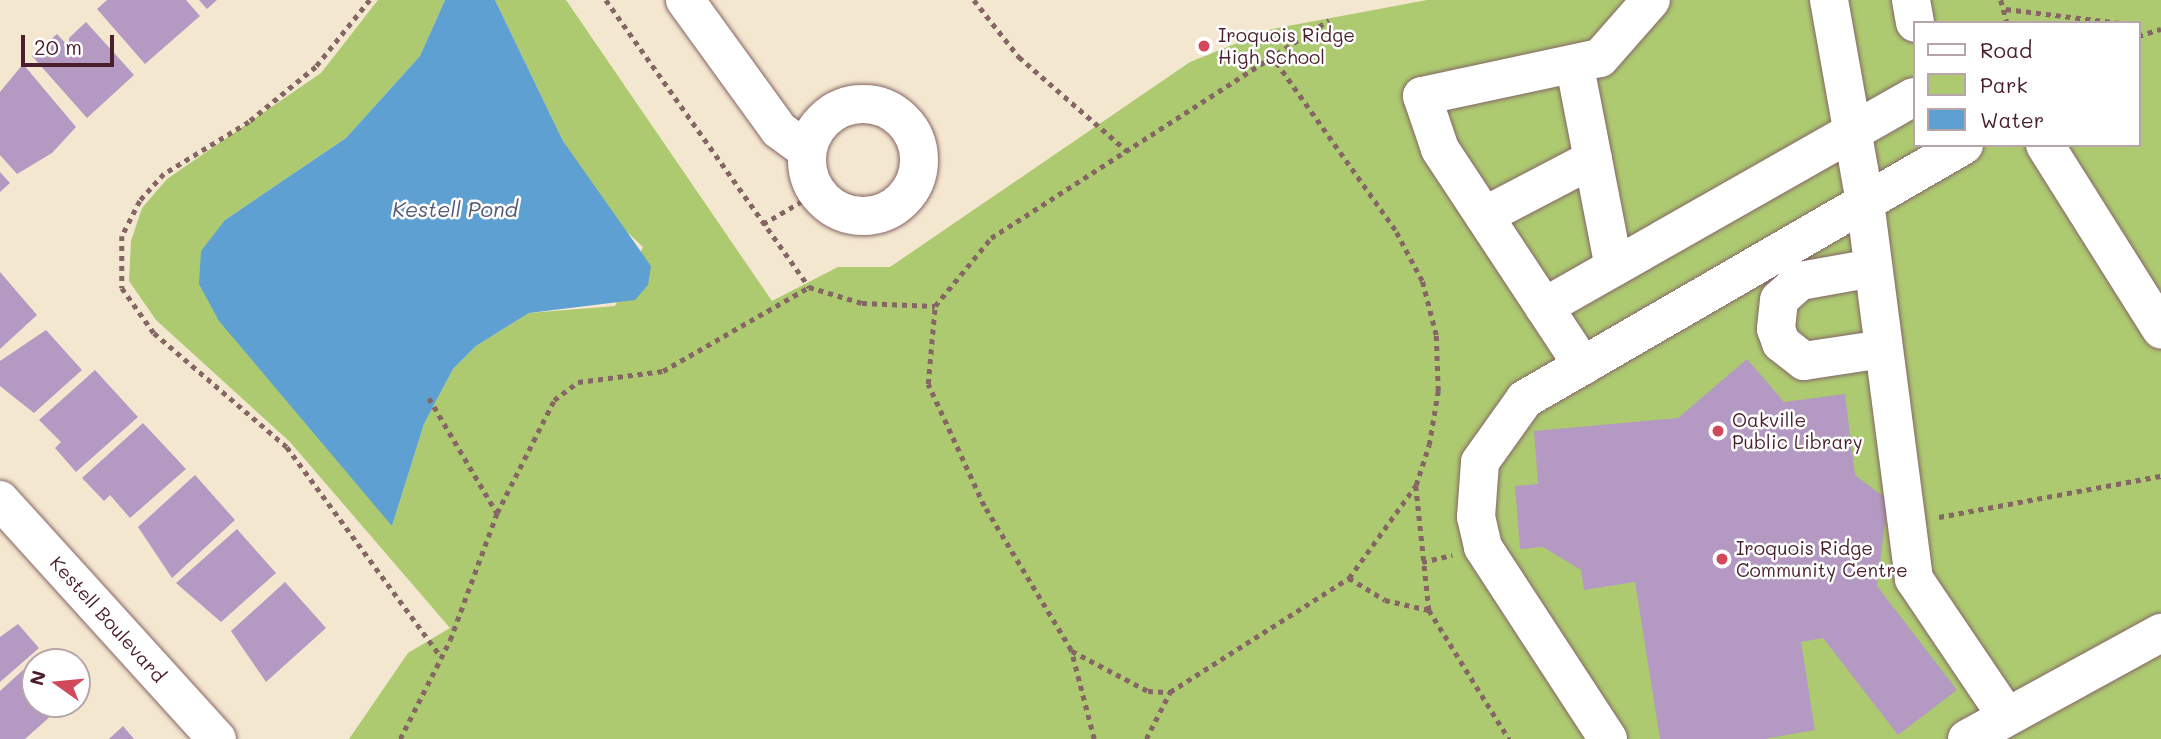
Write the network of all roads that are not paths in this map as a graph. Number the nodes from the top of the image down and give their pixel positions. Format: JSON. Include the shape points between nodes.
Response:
{"nodes":[{"id":1,"x":685,"y":0,"type":"edge"},
{"id":2,"x":1651,"y":0,"type":"edge"},
{"id":3,"x":1829,"y":0,"type":"edge"},
{"id":4,"x":1911,"y":0,"type":"edge"},
{"id":5,"x":1915,"y":21,"type":"edge"},
{"id":6,"x":1575,"y":67,"type":"junction"},
{"id":7,"x":1912,"y":98,"type":"edge"},
{"id":8,"x":1852,"y":132,"type":"junction"},
{"id":9,"x":1961,"y":147,"type":"edge"},
{"id":10,"x":2046,"y":147,"type":"edge"},
{"id":11,"x":807,"y":150,"type":"junction"},
{"id":12,"x":1593,"y":159,"type":"junction"},
{"id":13,"x":1865,"y":202,"type":"junction"},
{"id":14,"x":1484,"y":216,"type":"junction"},
{"id":15,"x":1614,"y":267,"type":"junction"},
{"id":16,"x":1873,"y":268,"type":"junction"},
{"id":17,"x":1544,"y":307,"type":"junction"},
{"id":18,"x":2161,"y":329,"type":"edge"},
{"id":19,"x":1884,"y":349,"type":"junction"},
{"id":20,"x":1583,"y":366,"type":"junction"},
{"id":21,"x":0,"y":500,"type":"edge"},
{"id":22,"x":2161,"y":633,"type":"edge"},
{"id":23,"x":2007,"y":717,"type":"junction"},
{"id":24,"x":217,"y":739,"type":"edge"},
{"id":25,"x":1608,"y":739,"type":"edge"},
{"id":26,"x":1966,"y":739,"type":"edge"}],
"edges":[{"from":1,"to":11,"type":"street","via":[[779,130]]},
{"from":2,"to":6,"type":"street","via":[[1600,58]]},
{"from":3,"to":8,"type":"street"},
{"from":4,"to":5,"type":"street"},
{"from":6,"to":12,"type":"street"},
{"from":6,"to":14,"type":"street","via":[[1422,96],[1440,149]]},
{"from":7,"to":8,"type":"street"},
{"from":8,"to":13,"type":"street"},
{"from":8,"to":15,"type":"street"},
{"from":9,"to":13,"type":"street"},
{"from":10,"to":18,"type":"street"},
{"from":11,"to":11,"type":"street","via":[[816,193],[848,215],[886,213],[914,186],[919,148],[899,115],[862,103],[826,117]]},
{"from":12,"to":14,"type":"street"},
{"from":12,"to":15,"type":"street"},
{"from":13,"to":16,"type":"street"},
{"from":13,"to":20,"type":"street"},
{"from":14,"to":17,"type":"street"},
{"from":15,"to":17,"type":"street"},
{"from":16,"to":19,"type":"street"},
{"from":16,"to":19,"type":"street","via":[[1800,281],[1779,300],[1776,329],[1791,354],[1804,361]]},
{"from":17,"to":20,"type":"street"},
{"from":19,"to":23,"type":"street","via":[[1914,579]]},
{"from":20,"to":25,"type":"street","via":[[1525,399],[1496,436],[1480,462],[1476,517],[1497,576]]},
{"from":21,"to":24,"type":"street","name":"Kestell Boulevard"},
{"from":22,"to":23,"type":"street"},
{"from":23,"to":26,"type":"street"}]}
